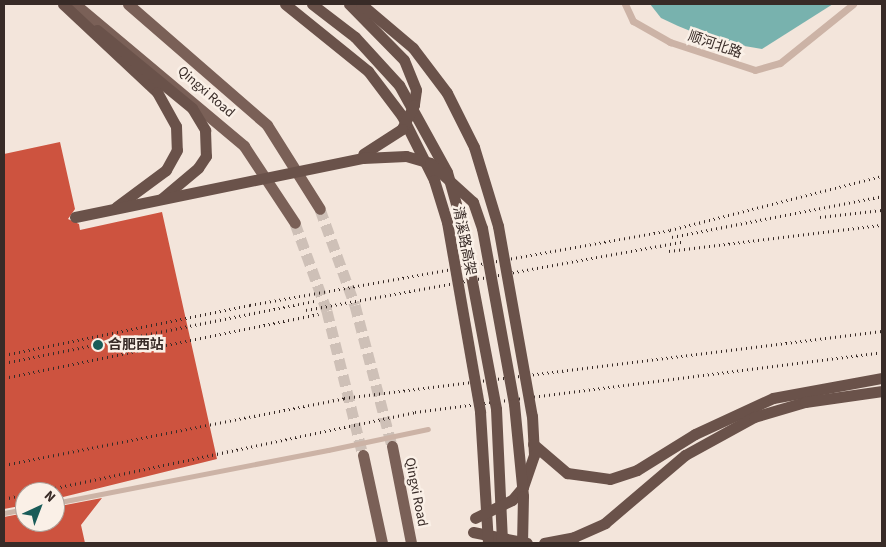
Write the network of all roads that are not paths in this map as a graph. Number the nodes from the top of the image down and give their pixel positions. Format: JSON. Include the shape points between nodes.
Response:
{"nodes":[{"id":1,"x":64,"y":4,"type":"edge"},
{"id":2,"x":74,"y":4,"type":"edge"},
{"id":3,"x":128,"y":4,"type":"edge"},
{"id":4,"x":285,"y":4,"type":"edge"},
{"id":5,"x":312,"y":4,"type":"edge"},
{"id":6,"x":349,"y":4,"type":"edge"},
{"id":7,"x":360,"y":4,"type":"edge"},
{"id":8,"x":625,"y":4,"type":"edge"},
{"id":9,"x":853,"y":4,"type":"edge"},
{"id":10,"x":180,"y":196,"type":"junction"},
{"id":11,"x":161,"y":200,"type":"junction"},
{"id":12,"x":320,"y":209,"type":"tunnel mouth"},
{"id":13,"x":112,"y":210,"type":"junction"},
{"id":14,"x":295,"y":223,"type":"tunnel mouth"},
{"id":15,"x":882,"y":372,"type":"edge"},
{"id":16,"x":882,"y":378,"type":"edge"},
{"id":17,"x":835,"y":384,"type":"junction"},
{"id":18,"x":882,"y":391,"type":"edge"},
{"id":19,"x":882,"y":396,"type":"edge"},
{"id":20,"x":840,"y":397,"type":"junction"},
{"id":21,"x":514,"y":404,"type":"junction"},
{"id":22,"x":428,"y":429,"type":"dead end"},
{"id":23,"x":392,"y":446,"type":"tunnel mouth"},
{"id":24,"x":363,"y":455,"type":"tunnel mouth"},
{"id":25,"x":65,"y":501,"type":"edge"},
{"id":26,"x":476,"y":518,"type":"dead end"},
{"id":27,"x":473,"y":532,"type":"dead end"},
{"id":28,"x":382,"y":543,"type":"edge"},
{"id":29,"x":411,"y":543,"type":"edge"},
{"id":30,"x":488,"y":543,"type":"edge"},
{"id":31,"x":502,"y":543,"type":"edge"},
{"id":32,"x":522,"y":543,"type":"edge"},
{"id":33,"x":527,"y":543,"type":"edge"},
{"id":34,"x":544,"y":543,"type":"edge"}],
"edges":[{"from":1,"to":11,"type":"highway","via":[[164,84],[201,120],[206,156],[183,184]]},
{"from":1,"to":13,"type":"highway","via":[[157,92],[176,126],[177,150],[166,170]]},
{"from":2,"to":14,"type":"main road","name":"Qingxi Road","via":[[244,146]]},
{"from":3,"to":12,"type":"main road","name":"Qingxi Road","via":[[267,125]]},
{"from":4,"to":30,"type":"highway","name":"清溪路高架","bridge":true,"via":[[368,71],[402,116],[434,180],[446,222],[480,412]]},
{"from":5,"to":31,"type":"highway","name":"清溪路高架","bridge":true,"via":[[355,37],[399,85],[446,172],[460,218],[496,409]]},
{"from":6,"to":10,"type":"highway","bridge":true,"via":[[394,48],[412,75],[414,105],[402,129],[368,152],[336,163]]},
{"from":7,"to":26,"type":"highway","bridge":true,"via":[[413,48],[447,93],[474,147],[498,226],[532,416],[534,455],[523,487],[512,500]]},
{"from":8,"to":9,"type":"street","name":"顺河北路","via":[[633,21],[670,42],[755,70],[780,63]]},
{"from":10,"to":11,"type":"highway","bridge":true},
{"from":10,"to":13,"type":"highway","bridge":true},
{"from":10,"to":21,"type":"highway","bridge":true,"via":[[379,155],[406,156],[430,163],[473,202]]},
{"from":11,"to":13,"type":"highway","bridge":true,"via":[[75,217]]},
{"from":15,"to":17,"type":"highway"},
{"from":16,"to":17,"type":"highway"},
{"from":17,"to":21,"type":"highway","bridge":true,"via":[[749,407],[637,470],[610,479],[579,477],[554,466],[532,443]]},
{"from":18,"to":20,"type":"highway"},
{"from":19,"to":20,"type":"highway"},
{"from":20,"to":34,"type":"highway","via":[[780,408],[730,428],[667,469],[605,523],[574,537]]},
{"from":21,"to":32,"type":"highway","bridge":true,"via":[[524,496]]},
{"from":22,"to":25,"type":"street","bridge":true},
{"from":23,"to":29,"type":"main road","name":"Qingxi Road"},
{"from":24,"to":28,"type":"main road"},
{"from":27,"to":33,"type":"highway","bridge":true}]}
